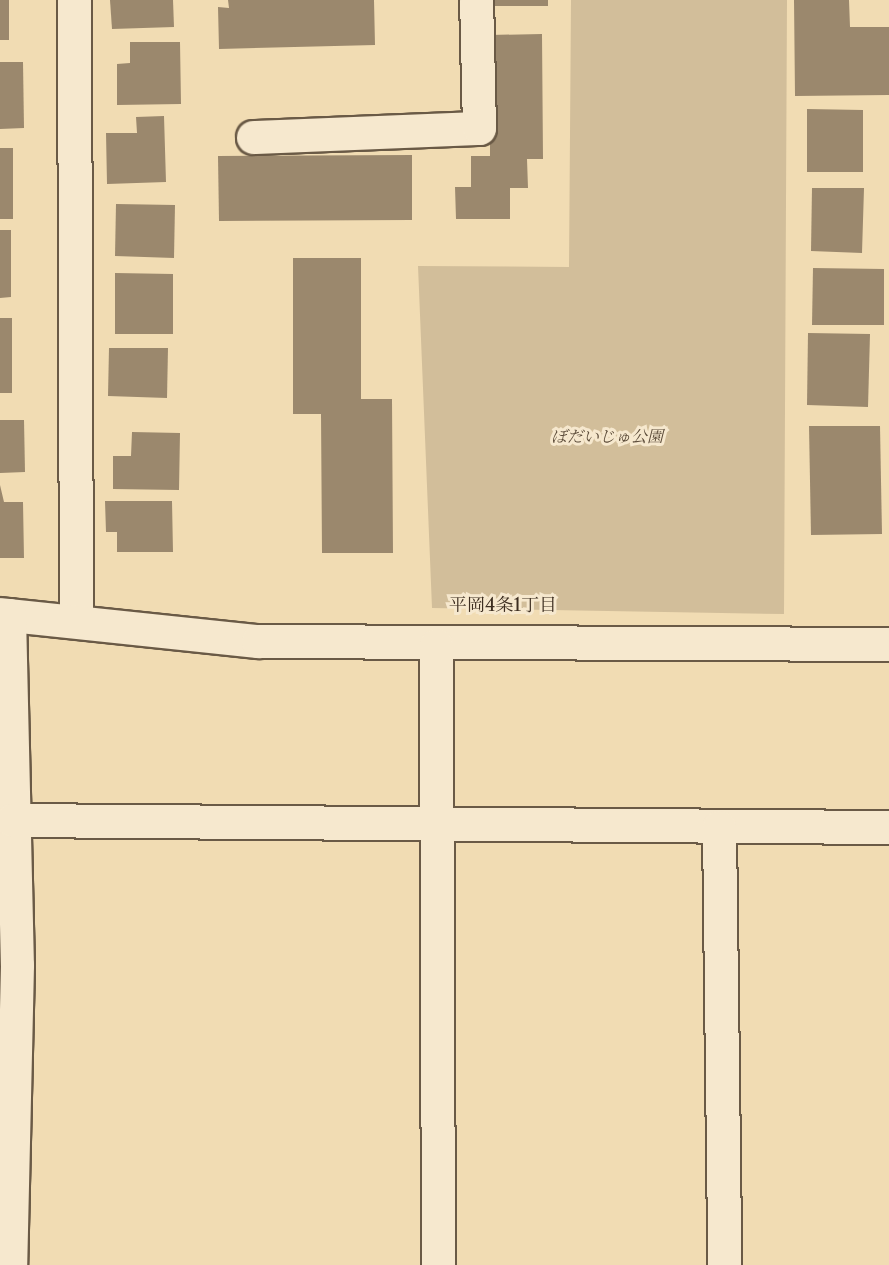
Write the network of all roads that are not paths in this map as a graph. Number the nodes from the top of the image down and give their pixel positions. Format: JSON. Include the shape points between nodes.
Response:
{"nodes":[{"id":1,"x":74,"y":0,"type":"edge"},
{"id":2,"x":476,"y":0,"type":"edge"},
{"id":3,"x":253,"y":137,"type":"dead end"},
{"id":4,"x":4,"y":614,"type":"edge"},
{"id":5,"x":76,"y":620,"type":"junction"},
{"id":6,"x":889,"y":644,"type":"edge"},
{"id":7,"x":436,"y":645,"type":"junction"},
{"id":8,"x":12,"y":820,"type":"junction"},
{"id":9,"x":437,"y":822,"type":"junction"},
{"id":10,"x":719,"y":827,"type":"junction"},
{"id":11,"x":889,"y":827,"type":"edge"},
{"id":12,"x":10,"y":1265,"type":"edge"},
{"id":13,"x":438,"y":1265,"type":"edge"},
{"id":14,"x":724,"y":1265,"type":"edge"}],
"edges":[{"from":1,"to":5,"type":"street"},
{"from":2,"to":3,"type":"street","via":[[479,128]]},
{"from":4,"to":5,"type":"street"},
{"from":4,"to":8,"type":"street"},
{"from":5,"to":7,"type":"street","via":[[258,641]]},
{"from":6,"to":7,"type":"street"},
{"from":7,"to":9,"type":"street"},
{"from":8,"to":9,"type":"street"},
{"from":8,"to":12,"type":"street","via":[[17,965]]},
{"from":9,"to":10,"type":"street"},
{"from":9,"to":13,"type":"street"},
{"from":10,"to":11,"type":"street"},
{"from":10,"to":14,"type":"street"}]}
